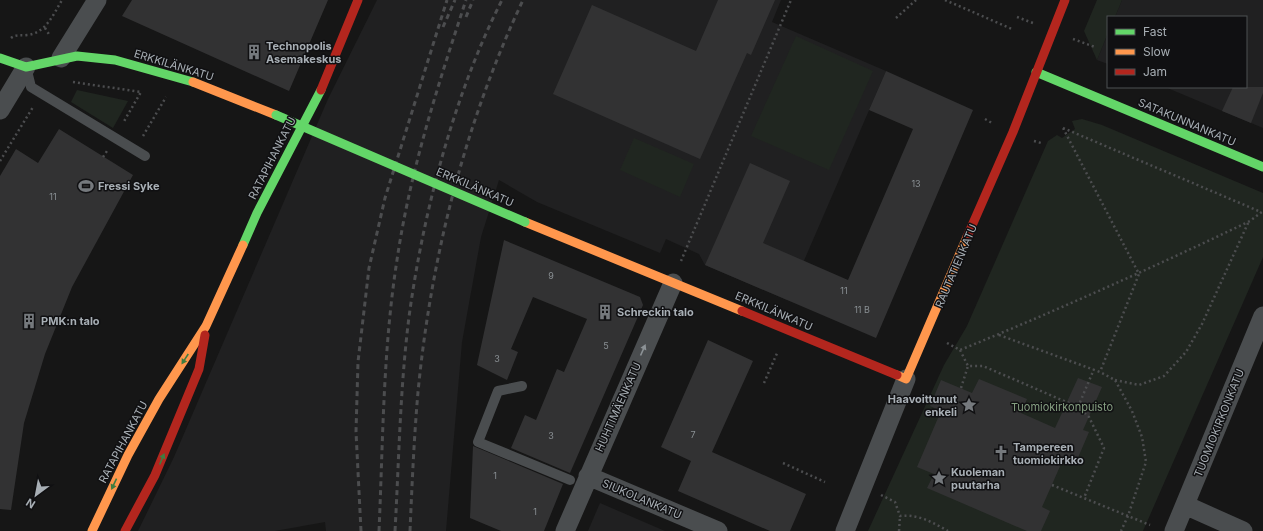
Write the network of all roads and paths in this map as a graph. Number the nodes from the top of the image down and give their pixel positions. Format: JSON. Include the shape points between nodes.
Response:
{"nodes":[{"id":1,"x":62,"y":0,"type":"edge"},
{"id":2,"x":97,"y":0,"type":"edge"},
{"id":3,"x":358,"y":0,"type":"edge"},
{"id":4,"x":791,"y":0,"type":"edge"},
{"id":5,"x":916,"y":0,"type":"edge"},
{"id":6,"x":945,"y":0,"type":"edge"},
{"id":7,"x":1065,"y":0,"type":"edge"},
{"id":8,"x":896,"y":18,"type":"dead end"},
{"id":9,"x":1012,"y":29,"type":"dead end"},
{"id":10,"x":6,"y":41,"type":"dead end"},
{"id":11,"x":0,"y":58,"type":"edge"},
{"id":12,"x":61,"y":58,"type":"junction"},
{"id":13,"x":26,"y":67,"type":"junction"},
{"id":14,"x":1036,"y":72,"type":"junction"},
{"id":15,"x":167,"y":96,"type":"dead end"},
{"id":16,"x":0,"y":110,"type":"edge"},
{"id":17,"x":134,"y":150,"type":"junction"},
{"id":18,"x":145,"y":156,"type":"dead end"},
{"id":19,"x":1263,"y":166,"type":"edge"},
{"id":20,"x":1262,"y":211,"type":"edge"},
{"id":21,"x":1250,"y":221,"type":"junction"},
{"id":22,"x":680,"y":263,"type":"dead end"},
{"id":23,"x":1139,"y":274,"type":"junction"},
{"id":24,"x":673,"y":283,"type":"junction"},
{"id":25,"x":1263,"y":316,"type":"edge"},
{"id":26,"x":206,"y":326,"type":"junction"},
{"id":27,"x":999,"y":335,"type":"junction"},
{"id":28,"x":947,"y":343,"type":"dead end"},
{"id":29,"x":778,"y":350,"type":"dead end"},
{"id":30,"x":960,"y":350,"type":"junction"},
{"id":31,"x":968,"y":366,"type":"junction"},
{"id":32,"x":1094,"y":369,"type":"junction"},
{"id":33,"x":1100,"y":372,"type":"junction"},
{"id":34,"x":906,"y":379,"type":"junction"},
{"id":35,"x":1115,"y":380,"type":"junction"},
{"id":36,"x":764,"y":383,"type":"dead end"},
{"id":37,"x":522,"y":386,"type":"dead end"},
{"id":38,"x":961,"y":388,"type":"dead end"},
{"id":39,"x":1078,"y":407,"type":"junction"},
{"id":40,"x":783,"y":463,"type":"dead end"},
{"id":41,"x":588,"y":476,"type":"junction"},
{"id":42,"x":570,"y":480,"type":"dead end"},
{"id":43,"x":825,"y":482,"type":"dead end"},
{"id":44,"x":1052,"y":485,"type":"dead end"},
{"id":45,"x":880,"y":494,"type":"dead end"},
{"id":46,"x":1084,"y":498,"type":"junction"},
{"id":47,"x":1185,"y":505,"type":"junction"},
{"id":48,"x":900,"y":516,"type":"junction"},
{"id":49,"x":1128,"y":516,"type":"junction"},
{"id":50,"x":1150,"y":525,"type":"dead end"},
{"id":51,"x":92,"y":531,"type":"edge"},
{"id":52,"x":125,"y":531,"type":"edge"},
{"id":53,"x":565,"y":531,"type":"edge"},
{"id":54,"x":718,"y":531,"type":"edge"},
{"id":55,"x":844,"y":531,"type":"edge"},
{"id":56,"x":899,"y":531,"type":"edge"},
{"id":57,"x":948,"y":531,"type":"edge"},
{"id":58,"x":1121,"y":531,"type":"edge"},
{"id":59,"x":1174,"y":531,"type":"edge"},
{"id":60,"x":1243,"y":531,"type":"edge"}],
"edges":[{"from":1,"to":10,"type":"path","via":[[45,28],[28,35],[14,35]]},
{"from":2,"to":12,"type":"street"},
{"from":3,"to":26,"type":"street","name":"RATAPIHANKATU","via":[[324,83],[257,213]]},
{"from":4,"to":22,"type":"path"},
{"from":5,"to":8,"type":"path"},
{"from":6,"to":9,"type":"path"},
{"from":7,"to":14,"type":"street","name":"RAUTATIENKATU"},
{"from":11,"to":13,"type":"street"},
{"from":12,"to":13,"type":"street","name":"ERKKILÄNKATU"},
{"from":12,"to":24,"type":"street","name":"ERKKILÄNKATU","bridge":true,"via":[[77,56],[116,60],[188,80]]},
{"from":13,"to":16,"type":"street"},
{"from":13,"to":17,"type":"lane","via":[[31,87]]},
{"from":14,"to":19,"type":"street","name":"SATAKUNNANKATU"},
{"from":14,"to":34,"type":"street","name":"RAUTATIENKATU","via":[[1013,132]]},
{"from":15,"to":17,"type":"path"},
{"from":17,"to":18,"type":"lane"},
{"from":20,"to":21,"type":"path"},
{"from":20,"to":23,"type":"path","via":[[1063,128]]},
{"from":21,"to":23,"type":"path"},
{"from":21,"to":35,"type":"path","via":[[1202,324],[1186,352],[1164,376],[1139,386]]},
{"from":23,"to":27,"type":"path"},
{"from":23,"to":33,"type":"path"},
{"from":24,"to":34,"type":"street","name":"ERKKILÄNKATU"},
{"from":41,"to":24,"type":"street","name":"HUHTIMÄENKATU","one_way":true},
{"from":25,"to":47,"type":"street","name":"TUOMIOKIRKONKATU"},
{"from":26,"to":51,"type":"street","name":"RATAPIHANKATU","one_way":true,"via":[[159,399],[128,455]]},
{"from":52,"to":26,"type":"street","name":"RATAPIHANKATU","one_way":true,"via":[[155,475],[199,369]]},
{"from":27,"to":30,"type":"path"},
{"from":27,"to":32,"type":"path"},
{"from":28,"to":30,"type":"path"},
{"from":29,"to":36,"type":"path"},
{"from":30,"to":31,"type":"path"},
{"from":31,"to":38,"type":"path"},
{"from":31,"to":39,"type":"path","via":[[983,366]]},
{"from":32,"to":33,"type":"path"},
{"from":32,"to":39,"type":"path"},
{"from":33,"to":35,"type":"path"},
{"from":34,"to":55,"type":"street","name":"RAUTATIENKATU"},
{"from":35,"to":49,"type":"path","via":[[1132,411],[1142,437],[1146,462]]},
{"from":37,"to":42,"type":"lane","via":[[498,391],[478,442]]},
{"from":39,"to":46,"type":"path","via":[[1089,417],[1104,448]]},
{"from":40,"to":43,"type":"path"},
{"from":41,"to":53,"type":"street","name":"HUHTIMÄENKATU"},
{"from":41,"to":54,"type":"street","name":"SIUKOLANKATU"},
{"from":44,"to":46,"type":"path"},
{"from":45,"to":48,"type":"path","via":[[895,502]]},
{"from":46,"to":49,"type":"path"},
{"from":47,"to":59,"type":"street","name":"TUOMIOKIRKONKATU"},
{"from":47,"to":60,"type":"street"},
{"from":48,"to":56,"type":"path"},
{"from":48,"to":57,"type":"path","via":[[911,515]]},
{"from":49,"to":50,"type":"path"},
{"from":49,"to":58,"type":"path"}]}
